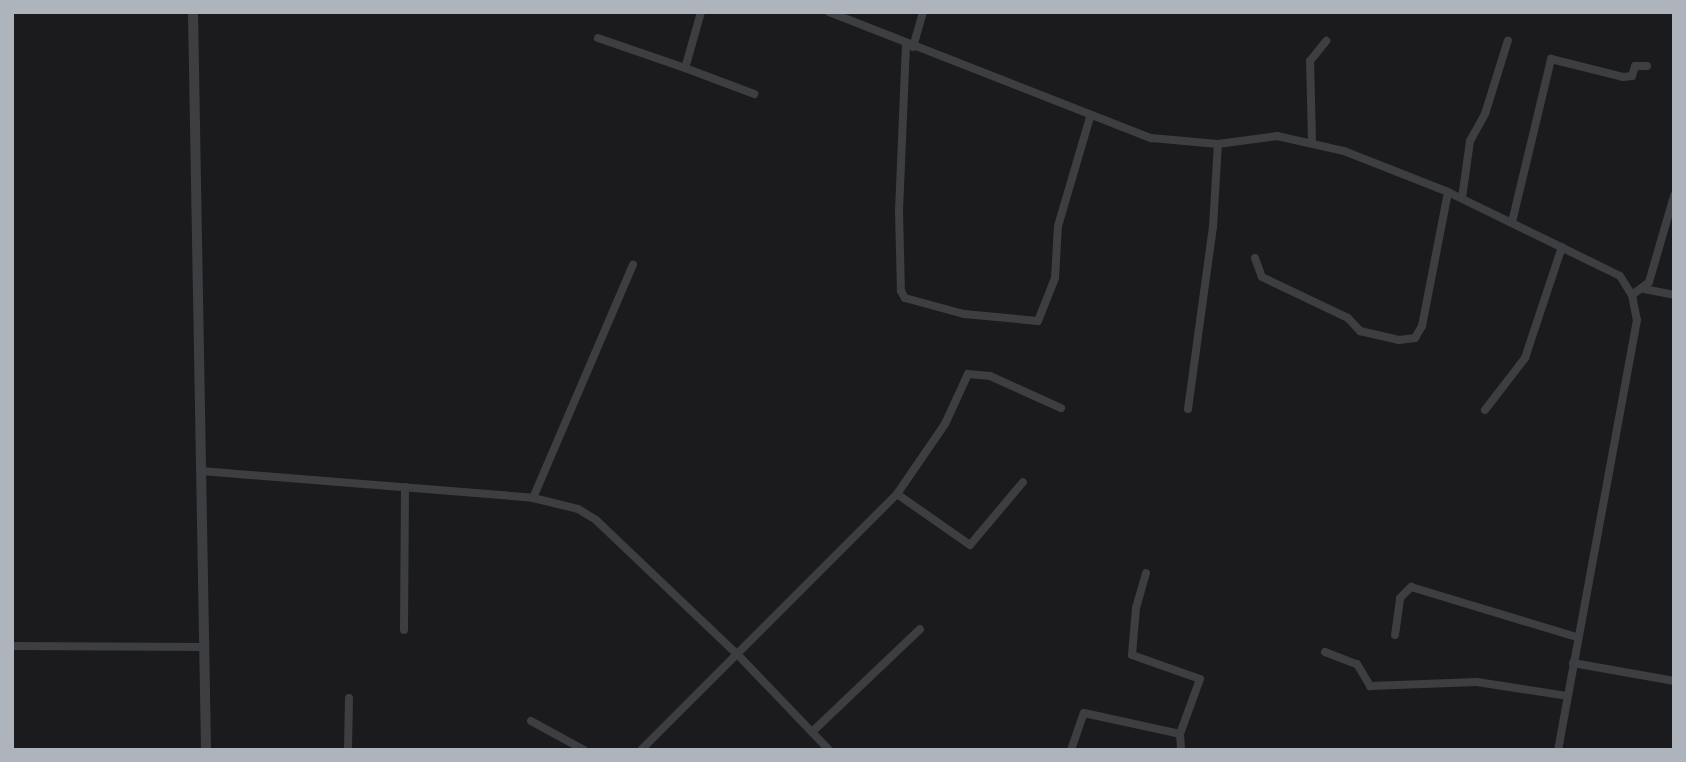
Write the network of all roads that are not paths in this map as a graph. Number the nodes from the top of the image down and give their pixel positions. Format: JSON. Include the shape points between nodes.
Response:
{"nodes":[{"id":1,"x":193,"y":12,"type":"edge"},
{"id":2,"x":701,"y":12,"type":"edge"},
{"id":3,"x":829,"y":12,"type":"edge"},
{"id":4,"x":923,"y":12,"type":"edge"},
{"id":5,"x":598,"y":37,"type":"dead end"},
{"id":6,"x":1508,"y":40,"type":"dead end"},
{"id":7,"x":1326,"y":41,"type":"dead end"},
{"id":8,"x":910,"y":46,"type":"junction"},
{"id":9,"x":1647,"y":65,"type":"dead end"},
{"id":10,"x":685,"y":68,"type":"junction"},
{"id":11,"x":754,"y":93,"type":"dead end"},
{"id":12,"x":1090,"y":117,"type":"junction"},
{"id":13,"x":1312,"y":141,"type":"junction"},
{"id":14,"x":1218,"y":144,"type":"junction"},
{"id":15,"x":1448,"y":192,"type":"junction"},
{"id":16,"x":1674,"y":196,"type":"edge"},
{"id":17,"x":1462,"y":198,"type":"junction"},
{"id":18,"x":1512,"y":222,"type":"junction"},
{"id":19,"x":1562,"y":247,"type":"junction"},
{"id":20,"x":1255,"y":258,"type":"dead end"},
{"id":21,"x":633,"y":265,"type":"dead end"},
{"id":22,"x":1644,"y":289,"type":"junction"},
{"id":23,"x":1632,"y":295,"type":"junction"},
{"id":24,"x":1674,"y":295,"type":"edge"},
{"id":25,"x":1061,"y":408,"type":"dead end"},
{"id":26,"x":1188,"y":409,"type":"dead end"},
{"id":27,"x":1485,"y":410,"type":"dead end"},
{"id":28,"x":201,"y":471,"type":"junction"},
{"id":29,"x":1023,"y":482,"type":"dead end"},
{"id":30,"x":405,"y":487,"type":"junction"},
{"id":31,"x":897,"y":494,"type":"junction"},
{"id":32,"x":533,"y":498,"type":"junction"},
{"id":33,"x":1146,"y":573,"type":"dead end"},
{"id":34,"x":920,"y":629,"type":"dead end"},
{"id":35,"x":404,"y":630,"type":"dead end"},
{"id":36,"x":1395,"y":635,"type":"dead end"},
{"id":37,"x":1577,"y":636,"type":"junction"},
{"id":38,"x":12,"y":646,"type":"edge"},
{"id":39,"x":205,"y":648,"type":"junction"},
{"id":40,"x":1325,"y":652,"type":"dead end"},
{"id":41,"x":738,"y":655,"type":"junction"},
{"id":42,"x":1573,"y":663,"type":"junction"},
{"id":43,"x":1674,"y":681,"type":"edge"},
{"id":44,"x":1567,"y":696,"type":"junction"},
{"id":45,"x":349,"y":698,"type":"dead end"},
{"id":46,"x":531,"y":721,"type":"dead end"},
{"id":47,"x":812,"y":732,"type":"junction"},
{"id":48,"x":1180,"y":734,"type":"junction"},
{"id":49,"x":206,"y":750,"type":"edge"},
{"id":50,"x":348,"y":750,"type":"edge"},
{"id":51,"x":584,"y":750,"type":"edge"},
{"id":52,"x":641,"y":750,"type":"edge"},
{"id":53,"x":829,"y":750,"type":"edge"},
{"id":54,"x":1071,"y":750,"type":"edge"},
{"id":55,"x":1181,"y":750,"type":"edge"},
{"id":56,"x":1558,"y":750,"type":"edge"}],
"edges":[{"from":1,"to":28,"type":"street"},
{"from":2,"to":10,"type":"street"},
{"from":3,"to":8,"type":"street"},
{"from":4,"to":8,"type":"street"},
{"from":5,"to":10,"type":"street"},
{"from":6,"to":17,"type":"street","via":[[1485,114],[1471,141]]},
{"from":7,"to":13,"type":"street","via":[[1310,61]]},
{"from":8,"to":12,"type":"street"},
{"from":8,"to":12,"type":"street","via":[[899,211],[901,291],[905,298],[964,314],[1038,321],[1055,278],[1055,239]]},
{"from":9,"to":18,"type":"street","via":[[1635,65],[1629,78],[1551,59]]},
{"from":10,"to":11,"type":"street"},
{"from":12,"to":14,"type":"street","via":[[1175,144]]},
{"from":13,"to":14,"type":"street","via":[[1277,136]]},
{"from":13,"to":15,"type":"street"},
{"from":14,"to":26,"type":"street","via":[[1213,227]]},
{"from":15,"to":17,"type":"street"},
{"from":15,"to":20,"type":"street","via":[[1422,326],[1415,338],[1360,331],[1349,318],[1262,277]]},
{"from":16,"to":22,"type":"street"},
{"from":17,"to":18,"type":"street"},
{"from":18,"to":19,"type":"street"},
{"from":19,"to":23,"type":"street","via":[[1607,267]]},
{"from":19,"to":27,"type":"street","via":[[1524,358]]},
{"from":21,"to":32,"type":"street"},
{"from":22,"to":23,"type":"street"},
{"from":22,"to":24,"type":"street"},
{"from":23,"to":37,"type":"street","via":[[1637,320]]},
{"from":25,"to":31,"type":"street","via":[[990,376],[968,374],[945,424]]},
{"from":28,"to":30,"type":"street"},
{"from":28,"to":39,"type":"street"},
{"from":29,"to":31,"type":"street","via":[[978,541],[970,544]]},
{"from":30,"to":32,"type":"street"},
{"from":30,"to":35,"type":"street"},
{"from":31,"to":41,"type":"street"},
{"from":32,"to":41,"type":"street","via":[[589,514]]},
{"from":33,"to":48,"type":"street","via":[[1130,653],[1136,659],[1200,678]]},
{"from":34,"to":47,"type":"street"},
{"from":36,"to":37,"type":"street","via":[[1400,598],[1411,587]]},
{"from":37,"to":42,"type":"street"},
{"from":38,"to":39,"type":"street"},
{"from":39,"to":49,"type":"street"},
{"from":40,"to":44,"type":"street","via":[[1357,664],[1370,686],[1477,682]]},
{"from":41,"to":47,"type":"street"},
{"from":41,"to":52,"type":"street"},
{"from":42,"to":43,"type":"street"},
{"from":42,"to":44,"type":"street"},
{"from":44,"to":56,"type":"street"},
{"from":45,"to":50,"type":"street"},
{"from":46,"to":51,"type":"street"},
{"from":47,"to":53,"type":"street"},
{"from":48,"to":54,"type":"street","via":[[1084,713]]},
{"from":48,"to":55,"type":"street"}]}
